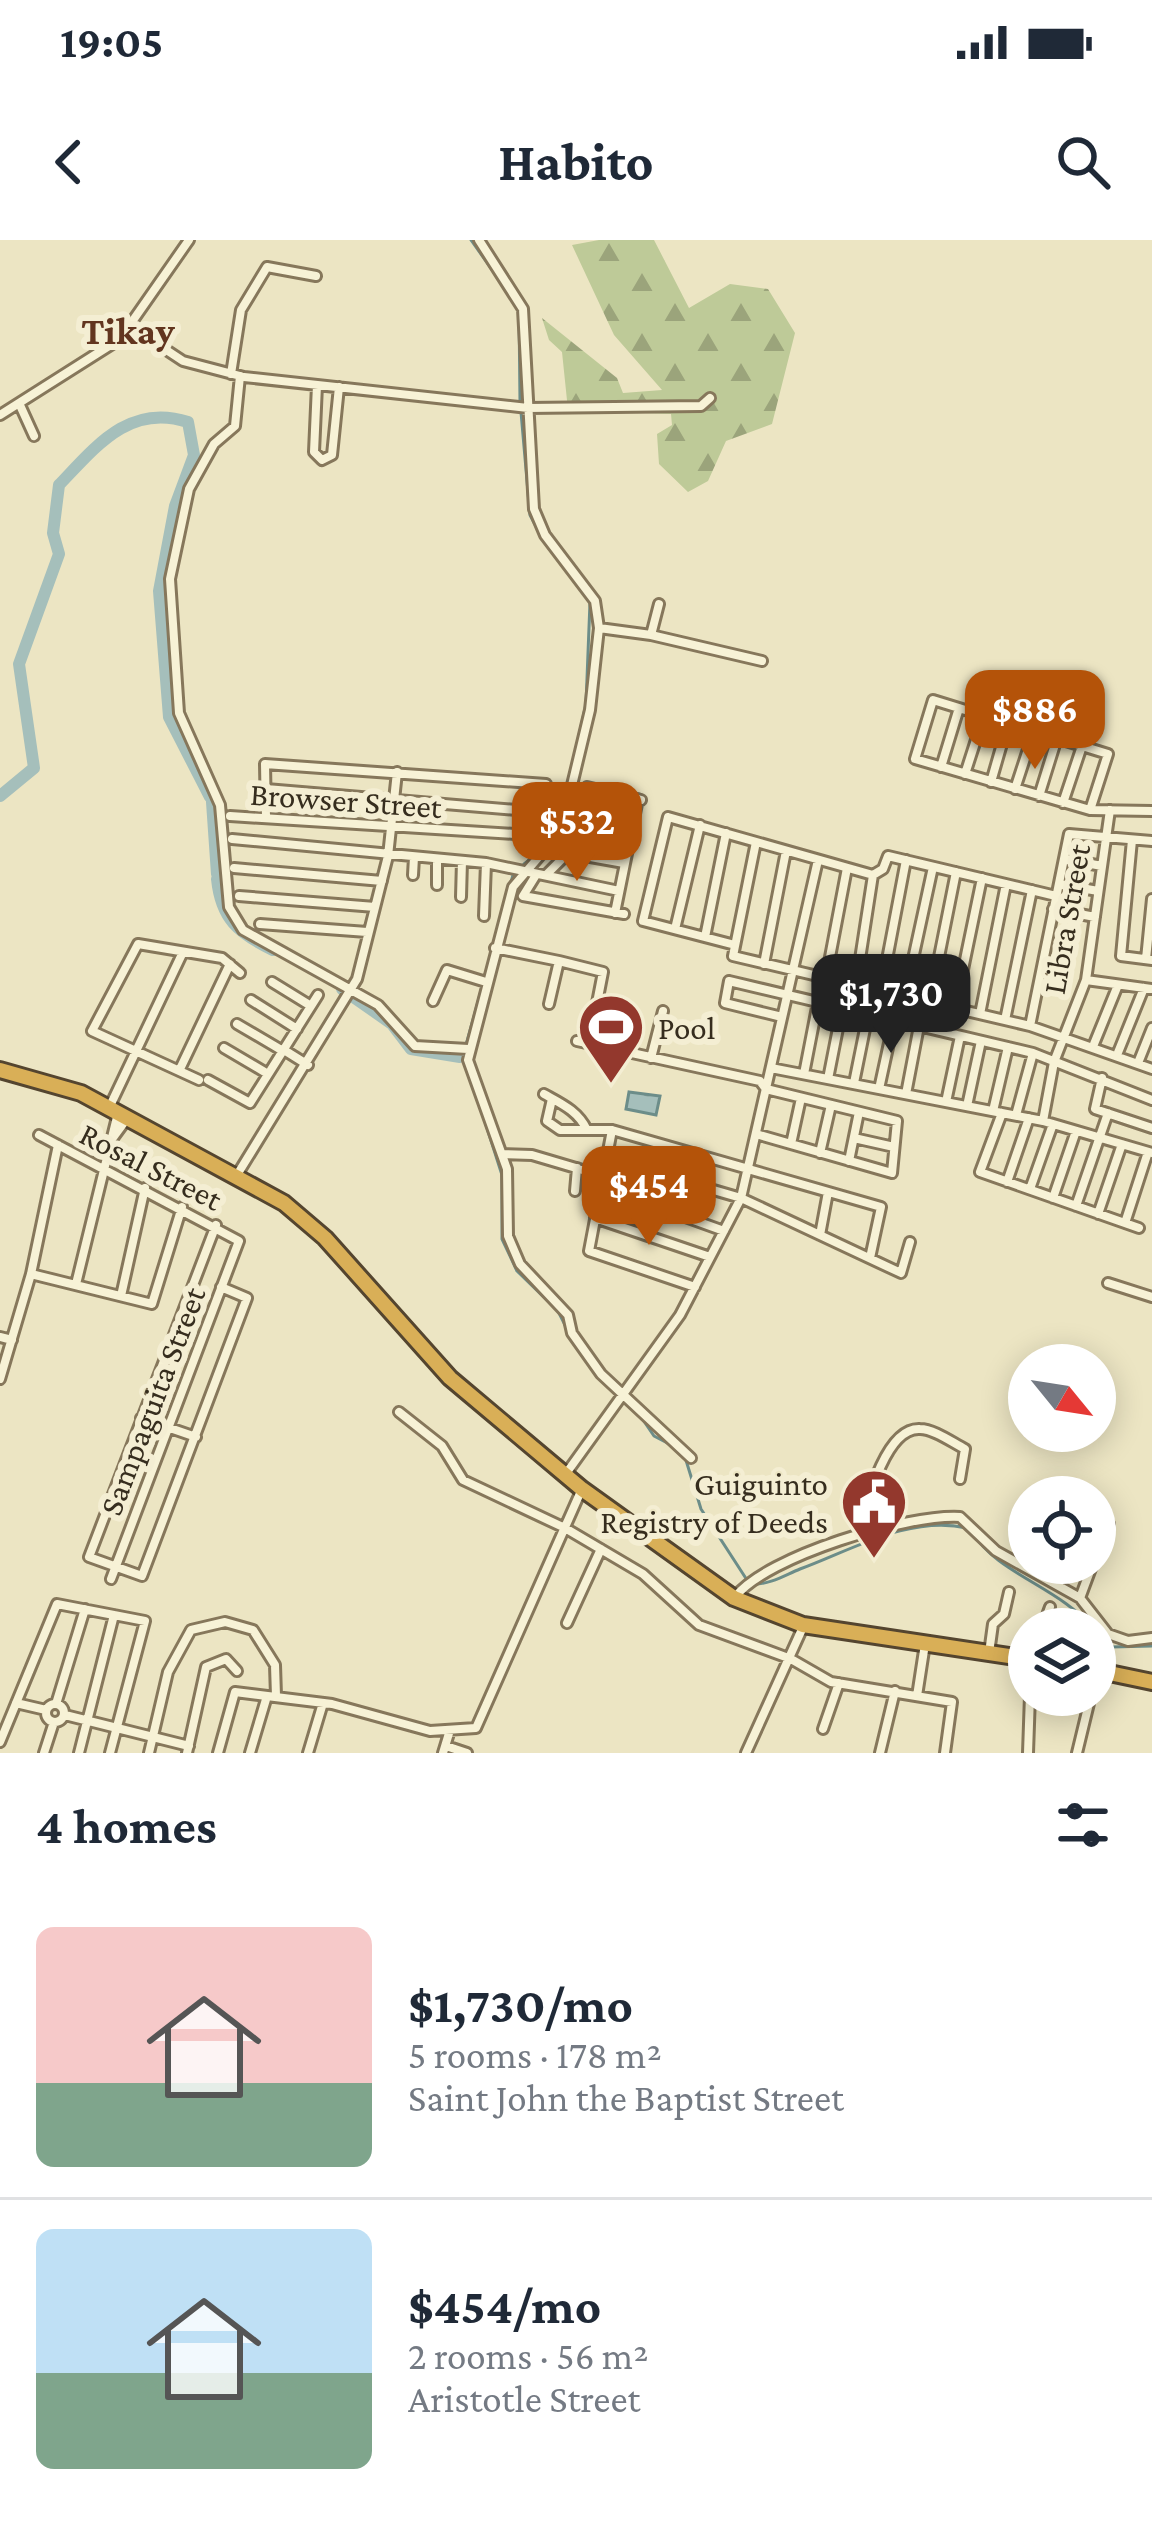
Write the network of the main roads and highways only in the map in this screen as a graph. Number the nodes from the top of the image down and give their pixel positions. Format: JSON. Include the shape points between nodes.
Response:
{"nodes":[{"id":1,"x":0,"y":1070,"type":"edge"},
{"id":2,"x":1008,"y":1656,"type":"edge"},
{"id":3,"x":1116,"y":1675,"type":"edge"},
{"id":4,"x":1152,"y":1682,"type":"edge"}],
"edges":[{"from":1,"to":2,"type":"highway","via":[[61,1085],[284,1204],[325,1238],[424,1353],[582,1489],[734,1598],[803,1625]]},
{"from":3,"to":4,"type":"highway"}]}
